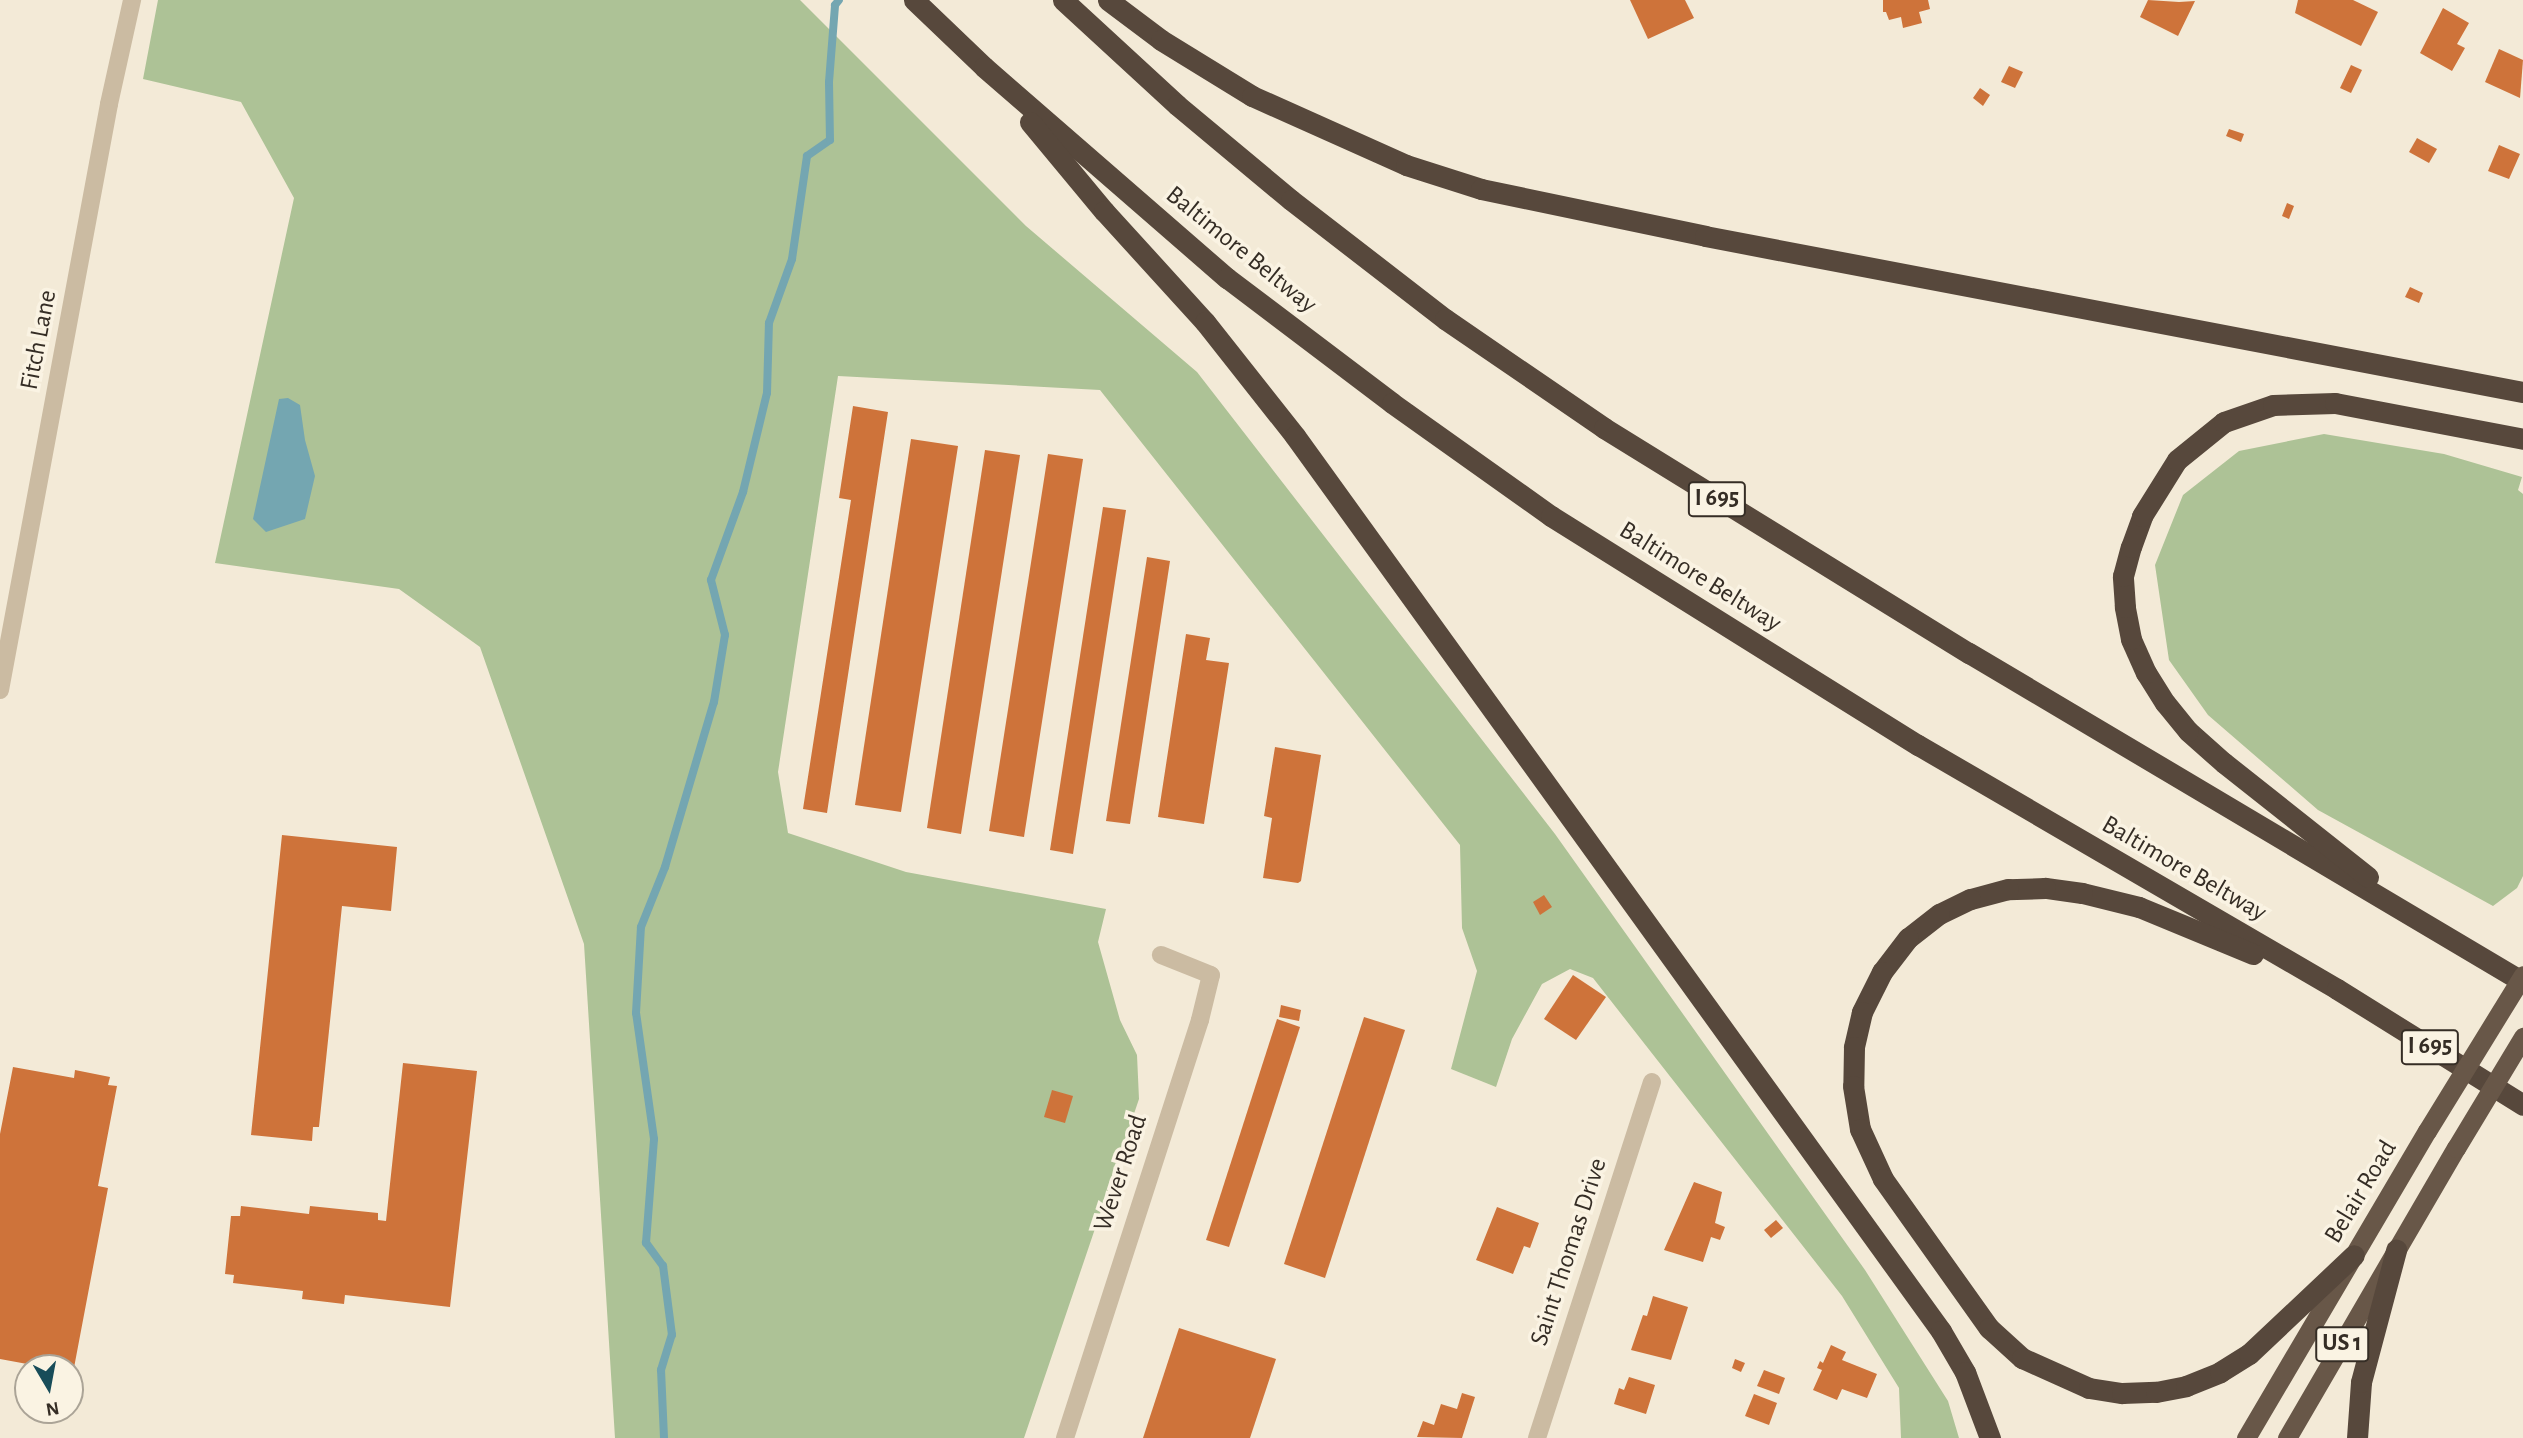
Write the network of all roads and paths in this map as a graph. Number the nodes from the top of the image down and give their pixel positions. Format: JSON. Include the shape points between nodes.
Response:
{"nodes":[{"id":1,"x":132,"y":0,"type":"edge"},
{"id":2,"x":914,"y":0,"type":"edge"},
{"id":3,"x":1063,"y":0,"type":"edge"},
{"id":4,"x":1108,"y":0,"type":"edge"},
{"id":5,"x":984,"y":67,"type":"junction"},
{"id":6,"x":2523,"y":392,"type":"edge"},
{"id":7,"x":2523,"y":439,"type":"edge"},
{"id":8,"x":0,"y":690,"type":"edge"},
{"id":9,"x":2425,"y":922,"type":"junction"},
{"id":10,"x":1161,"y":956,"type":"dead end"},
{"id":11,"x":2523,"y":975,"type":"edge"},
{"id":12,"x":2523,"y":982,"type":"edge"},
{"id":13,"x":2337,"y":989,"type":"junction"},
{"id":14,"x":2523,"y":1037,"type":"edge"},
{"id":15,"x":1651,"y":1082,"type":"dead end"},
{"id":16,"x":2523,"y":1105,"type":"edge"},
{"id":17,"x":2396,"y":1250,"type":"junction"},
{"id":18,"x":2354,"y":1255,"type":"junction"},
{"id":19,"x":1065,"y":1438,"type":"edge"},
{"id":20,"x":1537,"y":1438,"type":"edge"},
{"id":21,"x":1990,"y":1438,"type":"edge"},
{"id":22,"x":2246,"y":1438,"type":"edge"},
{"id":23,"x":2287,"y":1438,"type":"edge"},
{"id":24,"x":2357,"y":1438,"type":"edge"}],
"edges":[{"from":1,"to":8,"type":"street","name":"Fitch Lane"},
{"from":2,"to":5,"type":"highway","name":"Baltimore Beltway","number":"I 695"},
{"from":3,"to":9,"type":"highway","number":"I 695","via":[[1177,105],[1291,200],[1445,319],[1604,428],[1993,668]]},
{"from":4,"to":6,"type":"highway","via":[[1161,40],[1252,96],[1406,165],[1481,189]]},
{"from":5,"to":13,"type":"highway","name":"Baltimore Beltway","number":"I 695","via":[[1227,278],[1552,516],[1929,752]]},
{"from":5,"to":21,"type":"highway","via":[[1104,211],[1205,322],[1303,448],[1941,1331],[1965,1373]]},
{"from":7,"to":9,"type":"highway","via":[[2335,403],[2273,405],[2247,413],[2224,422],[2177,460],[2142,516],[2123,576],[2124,607],[2141,661],[2188,732]]},
{"from":9,"to":12,"type":"highway","number":"I 695"},
{"from":10,"to":19,"type":"street","name":"Wever Road","via":[[1210,975],[1200,1020]]},
{"from":11,"to":18,"type":"highway","name":"Belair Road","number":"US 1","bridge":true},
{"from":13,"to":16,"type":"highway","name":"Baltimore Beltway","number":"I 695"},
{"from":13,"to":18,"type":"highway","via":[[2139,907],[2045,888],[2008,889],[1970,899],[1939,914],[1908,938],[1882,972],[1862,1012],[1854,1047],[1853,1086],[1860,1129],[1883,1179],[1989,1328],[2022,1358],[2089,1388],[2156,1392],[2220,1372],[2249,1354]]},
{"from":14,"to":17,"type":"highway","number":"US 1","bridge":true},
{"from":15,"to":20,"type":"street","name":"Saint Thomas Drive"},
{"from":17,"to":23,"type":"highway","number":"US 1"},
{"from":17,"to":24,"type":"highway","via":[[2361,1382]]},
{"from":18,"to":22,"type":"highway","name":"Belair Road","number":"US 1"}]}
